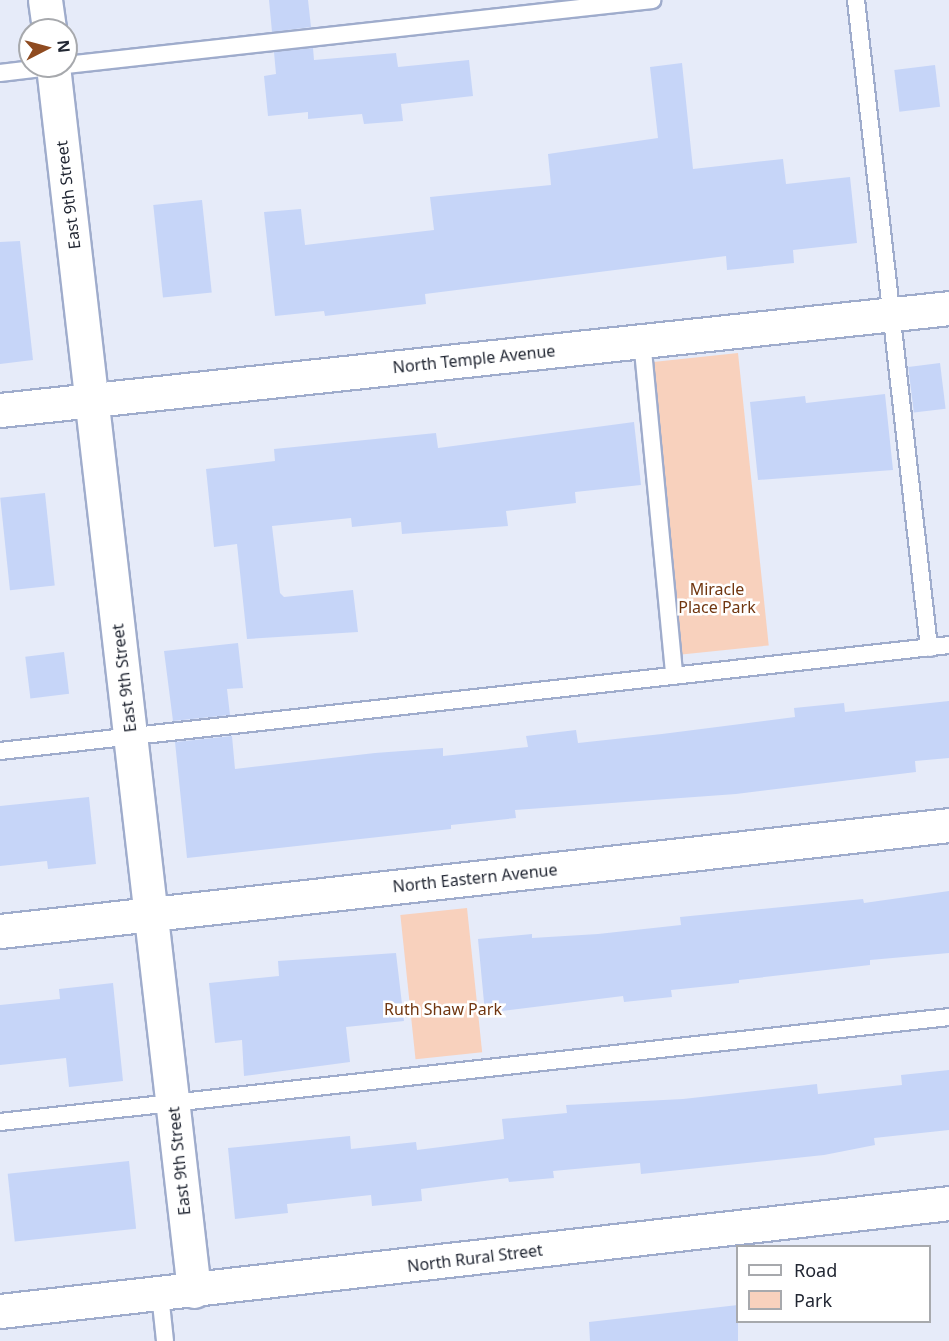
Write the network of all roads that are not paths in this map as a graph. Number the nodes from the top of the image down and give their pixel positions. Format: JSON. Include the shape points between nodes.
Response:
{"nodes":[{"id":1,"x":45,"y":0,"type":"edge"},
{"id":2,"x":652,"y":0,"type":"edge"},
{"id":3,"x":856,"y":0,"type":"edge"},
{"id":4,"x":597,"y":3,"type":"edge"},
{"id":5,"x":47,"y":18,"type":"edge"},
{"id":6,"x":78,"y":64,"type":"edge"},
{"id":7,"x":18,"y":71,"type":"edge"},
{"id":8,"x":0,"y":73,"type":"edge"},
{"id":9,"x":54,"y":78,"type":"edge"},
{"id":10,"x":949,"y":308,"type":"edge"},
{"id":11,"x":890,"y":314,"type":"junction"},
{"id":12,"x":642,"y":340,"type":"junction"},
{"id":13,"x":92,"y":400,"type":"junction"},
{"id":14,"x":0,"y":410,"type":"edge"},
{"id":15,"x":949,"y":645,"type":"edge"},
{"id":16,"x":929,"y":648,"type":"junction"},
{"id":17,"x":674,"y":675,"type":"junction"},
{"id":18,"x":131,"y":736,"type":"junction"},
{"id":19,"x":0,"y":751,"type":"edge"},
{"id":20,"x":949,"y":825,"type":"edge"},
{"id":21,"x":152,"y":914,"type":"junction"},
{"id":22,"x":0,"y":931,"type":"edge"},
{"id":23,"x":949,"y":1017,"type":"edge"},
{"id":24,"x":172,"y":1103,"type":"junction"},
{"id":25,"x":0,"y":1122,"type":"edge"},
{"id":26,"x":949,"y":1203,"type":"edge"},
{"id":27,"x":194,"y":1291,"type":"junction"},
{"id":28,"x":160,"y":1294,"type":"junction"},
{"id":29,"x":0,"y":1311,"type":"edge"},
{"id":30,"x":165,"y":1341,"type":"edge"}],
"edges":[{"from":1,"to":5,"type":"street"},
{"from":2,"to":4,"type":"lane"},
{"from":3,"to":11,"type":"lane"},
{"from":4,"to":6,"type":"lane"},
{"from":7,"to":8,"type":"lane"},
{"from":9,"to":13,"type":"street","name":"East 9th Street"},
{"from":10,"to":11,"type":"street","name":"North Temple Avenue"},
{"from":11,"to":12,"type":"street","name":"North Temple Avenue"},
{"from":11,"to":16,"type":"lane"},
{"from":12,"to":13,"type":"street","name":"North Temple Avenue"},
{"from":12,"to":17,"type":"lane"},
{"from":13,"to":14,"type":"street","name":"North Temple Avenue"},
{"from":13,"to":18,"type":"street","name":"East 9th Street"},
{"from":15,"to":16,"type":"lane"},
{"from":16,"to":17,"type":"lane"},
{"from":17,"to":18,"type":"lane"},
{"from":18,"to":19,"type":"lane"},
{"from":18,"to":21,"type":"street","name":"East 9th Street"},
{"from":20,"to":21,"type":"street","name":"North Eastern Avenue"},
{"from":21,"to":22,"type":"street","name":"North Eastern Avenue"},
{"from":21,"to":24,"type":"street","name":"East 9th Street"},
{"from":23,"to":24,"type":"lane"},
{"from":24,"to":25,"type":"lane"},
{"from":24,"to":27,"type":"street","name":"East 9th Street"},
{"from":26,"to":27,"type":"street","name":"North Rural Street"},
{"from":27,"to":28,"type":"street","name":"North Rural Street"},
{"from":28,"to":29,"type":"street","name":"North Rural Street"},
{"from":28,"to":30,"type":"lane"}]}
